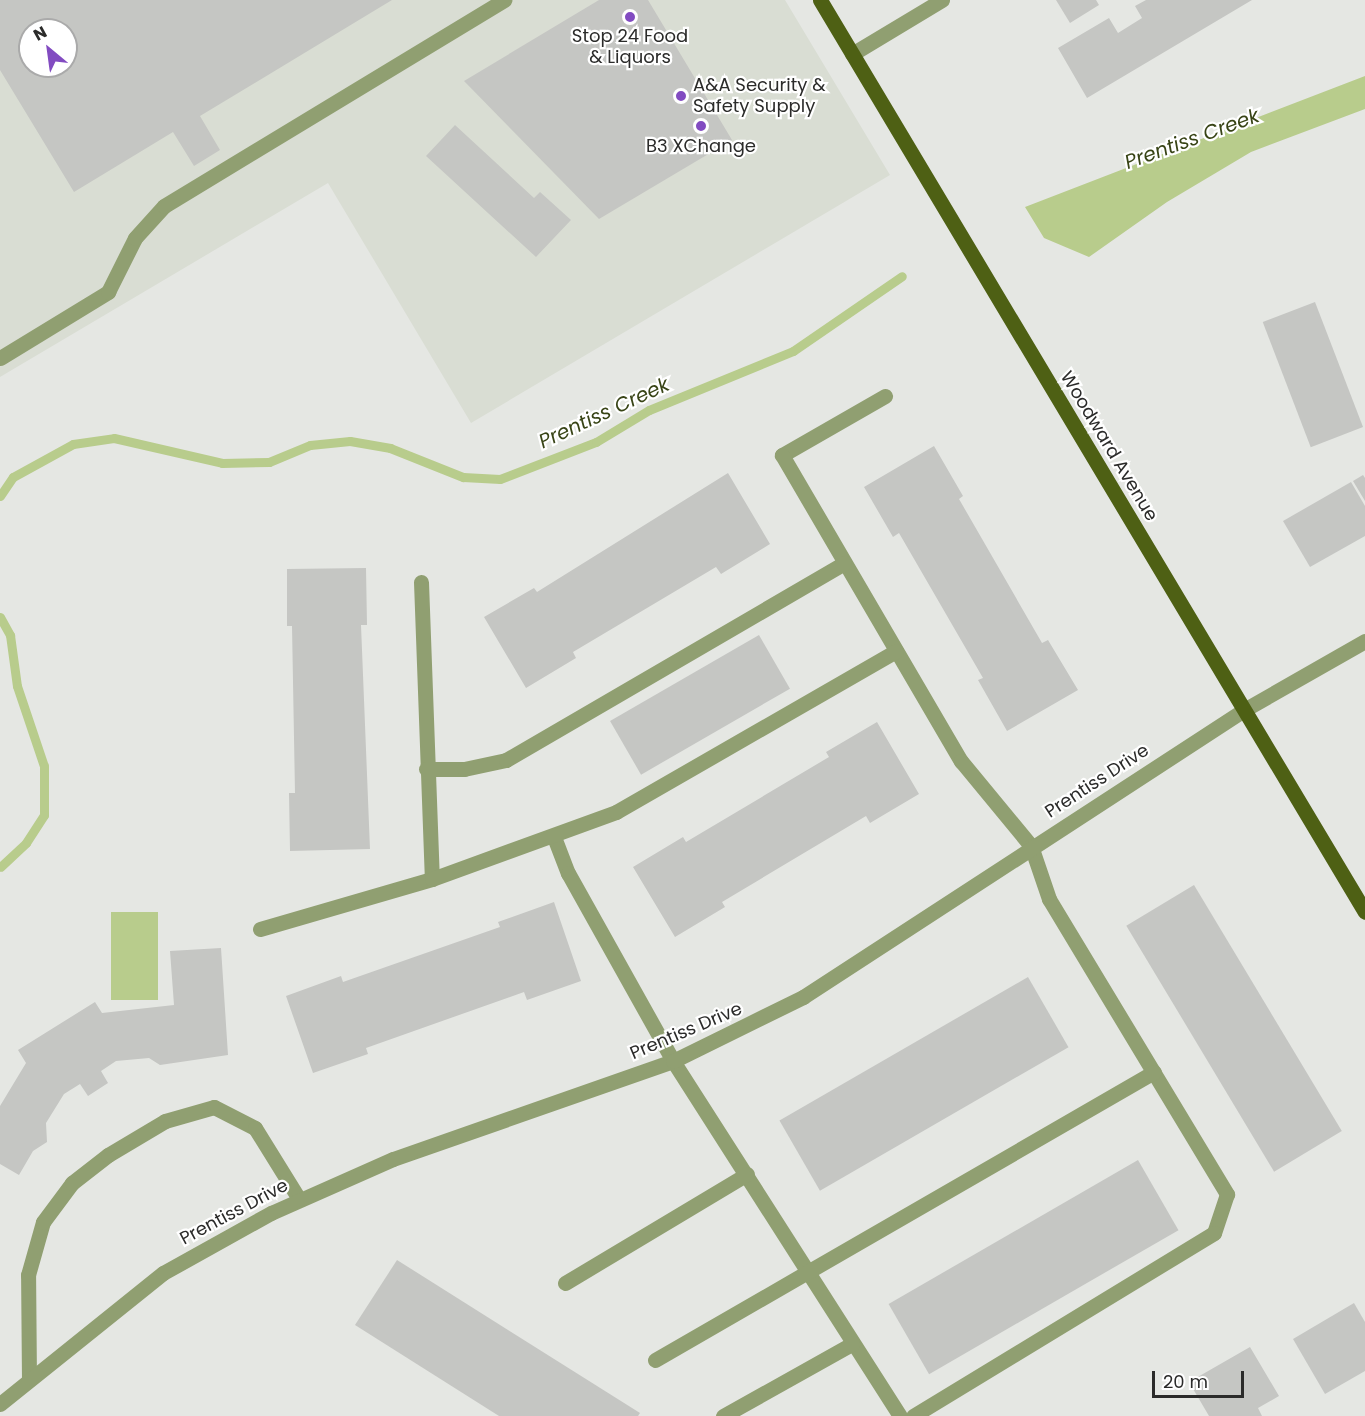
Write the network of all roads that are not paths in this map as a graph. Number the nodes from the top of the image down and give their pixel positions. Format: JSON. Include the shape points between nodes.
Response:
{"nodes":[{"id":1,"x":504,"y":0,"type":"edge"},
{"id":2,"x":820,"y":0,"type":"edge"},
{"id":3,"x":942,"y":0,"type":"edge"},
{"id":4,"x":852,"y":54,"type":"junction"},
{"id":5,"x":0,"y":358,"type":"edge"},
{"id":6,"x":885,"y":396,"type":"dead end"},
{"id":7,"x":844,"y":563,"type":"junction"},
{"id":8,"x":421,"y":582,"type":"dead end"},
{"id":9,"x":1365,"y":641,"type":"edge"},
{"id":10,"x":896,"y":651,"type":"junction"},
{"id":11,"x":1244,"y":710,"type":"junction"},
{"id":12,"x":426,"y":769,"type":"junction"},
{"id":13,"x":554,"y":837,"type":"junction"},
{"id":14,"x":1031,"y":846,"type":"junction"},
{"id":15,"x":432,"y":879,"type":"junction"},
{"id":16,"x":1365,"y":912,"type":"edge"},
{"id":17,"x":260,"y":929,"type":"dead end"},
{"id":18,"x":673,"y":1061,"type":"junction"},
{"id":19,"x":1154,"y":1072,"type":"junction"},
{"id":20,"x":747,"y":1174,"type":"junction"},
{"id":21,"x":299,"y":1199,"type":"junction"},
{"id":22,"x":809,"y":1271,"type":"junction"},
{"id":23,"x":564,"y":1283,"type":"dead end"},
{"id":24,"x":852,"y":1344,"type":"junction"},
{"id":25,"x":655,"y":1360,"type":"dead end"},
{"id":26,"x":29,"y":1380,"type":"junction"},
{"id":27,"x":0,"y":1404,"type":"edge"},
{"id":28,"x":723,"y":1416,"type":"edge"},
{"id":29,"x":900,"y":1416,"type":"edge"},
{"id":30,"x":913,"y":1416,"type":"edge"}],
"edges":[{"from":1,"to":5,"type":"street","via":[[164,206],[135,238],[108,292]]},
{"from":2,"to":4,"type":"main road","name":"Woodward Avenue"},
{"from":3,"to":4,"type":"street"},
{"from":4,"to":11,"type":"main road","name":"Woodward Avenue"},
{"from":6,"to":7,"type":"street","via":[[782,455]]},
{"from":7,"to":10,"type":"street"},
{"from":7,"to":12,"type":"street","via":[[506,760],[464,769]]},
{"from":8,"to":12,"type":"street"},
{"from":9,"to":11,"type":"street","name":"Prentiss Drive"},
{"from":10,"to":13,"type":"street","via":[[616,812]]},
{"from":10,"to":14,"type":"street","via":[[961,761]]},
{"from":11,"to":14,"type":"street","name":"Prentiss Drive"},
{"from":11,"to":16,"type":"main road","name":"Woodward Avenue"},
{"from":12,"to":15,"type":"street"},
{"from":13,"to":15,"type":"street"},
{"from":13,"to":18,"type":"street","via":[[568,873]]},
{"from":14,"to":18,"type":"street","name":"Prentiss Drive","via":[[871,957],[740,1030]]},
{"from":14,"to":19,"type":"street","via":[[1049,898]]},
{"from":15,"to":17,"type":"street"},
{"from":18,"to":20,"type":"street"},
{"from":18,"to":21,"type":"street","name":"Prentiss Drive","via":[[393,1158]]},
{"from":19,"to":22,"type":"street"},
{"from":19,"to":30,"type":"street","via":[[1227,1194],[1214,1233]]},
{"from":20,"to":22,"type":"street"},
{"from":20,"to":23,"type":"street"},
{"from":21,"to":26,"type":"street","name":"Prentiss Drive","via":[[163,1273]]},
{"from":21,"to":26,"type":"street","via":[[255,1128],[214,1107],[165,1121],[108,1155],[72,1183],[43,1222],[28,1275]]},
{"from":22,"to":24,"type":"street"},
{"from":22,"to":25,"type":"street"},
{"from":24,"to":28,"type":"street"},
{"from":24,"to":29,"type":"street"},
{"from":26,"to":27,"type":"street","name":"Prentiss Drive"}]}
